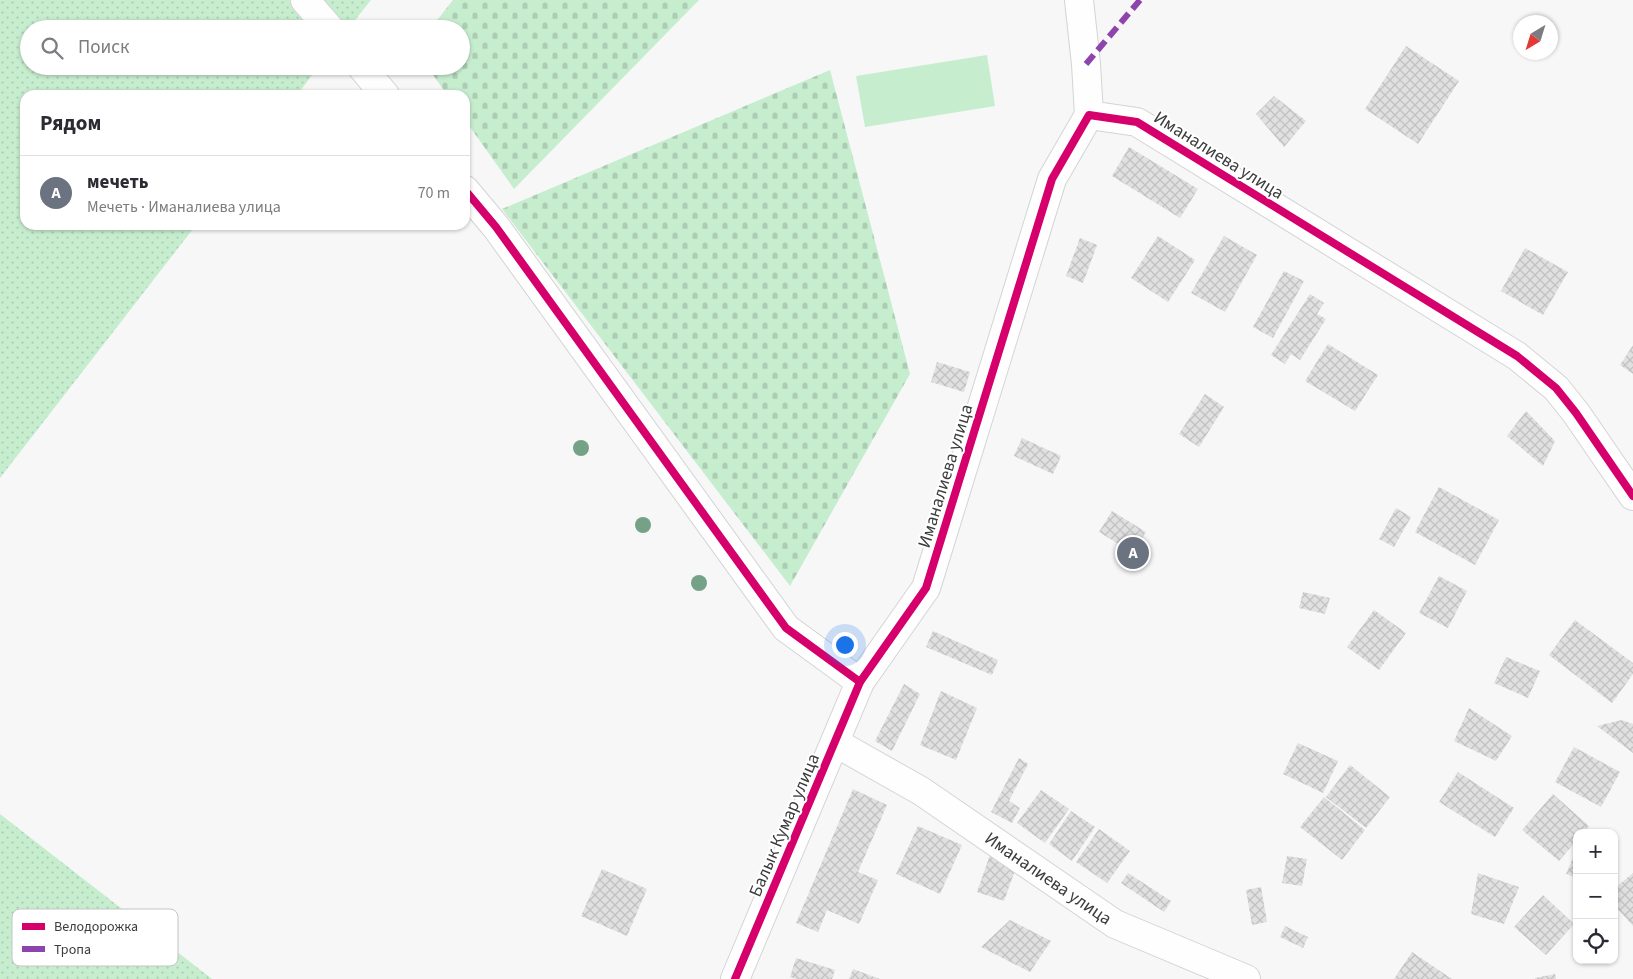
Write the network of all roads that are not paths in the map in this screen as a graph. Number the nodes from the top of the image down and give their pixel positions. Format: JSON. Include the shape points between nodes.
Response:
{"nodes":[{"id":1,"x":305,"y":0,"type":"edge"},
{"id":2,"x":1080,"y":0,"type":"edge"},
{"id":3,"x":322,"y":20,"type":"edge"},
{"id":4,"x":368,"y":75,"type":"edge"},
{"id":5,"x":381,"y":90,"type":"edge"},
{"id":6,"x":1089,"y":116,"type":"junction"},
{"id":7,"x":470,"y":196,"type":"edge"},
{"id":8,"x":1633,"y":496,"type":"edge"},
{"id":9,"x":860,"y":682,"type":"junction"},
{"id":10,"x":836,"y":742,"type":"junction"},
{"id":11,"x":735,"y":979,"type":"edge"},
{"id":12,"x":1246,"y":979,"type":"edge"}],
"edges":[{"from":1,"to":3,"type":"street"},
{"from":2,"to":6,"type":"street"},
{"from":4,"to":5,"type":"street"},
{"from":6,"to":8,"type":"street","name":"Иманалиева улица","via":[[1137,122],[1517,356],[1556,388]]},
{"from":6,"to":9,"type":"street","name":"Иманалиева улица","via":[[1052,179],[926,588]]},
{"from":7,"to":9,"type":"street","via":[[496,227],[786,628]]},
{"from":9,"to":10,"type":"street","name":"Балык Кумар улица"},
{"from":10,"to":11,"type":"street","name":"Балык Кумар улица"},
{"from":10,"to":12,"type":"street","name":"Иманалиева улица","via":[[921,792],[1115,924]]}]}
